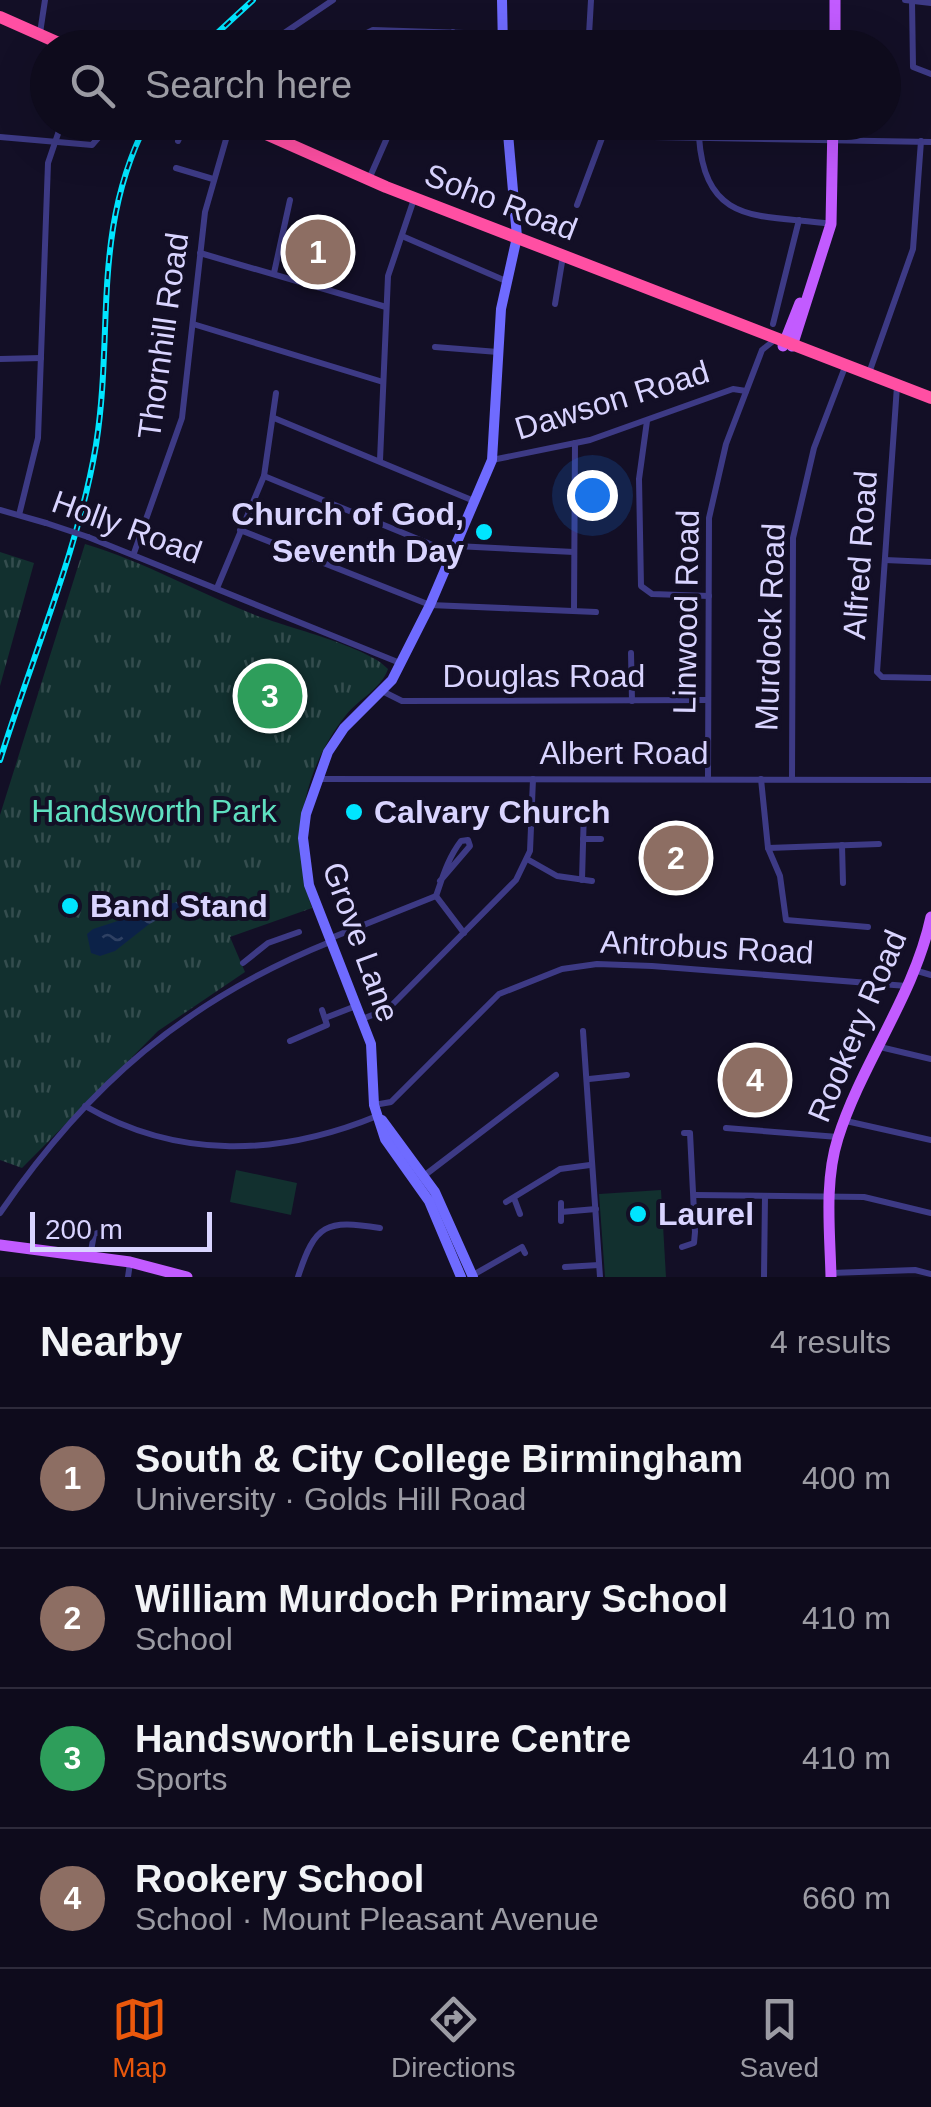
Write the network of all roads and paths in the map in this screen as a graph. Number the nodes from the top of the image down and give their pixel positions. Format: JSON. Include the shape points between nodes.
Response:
{"nodes":[{"id":1,"x":45,"y":0,"type":"edge"},
{"id":2,"x":333,"y":0,"type":"edge"},
{"id":3,"x":502,"y":0,"type":"edge"},
{"id":4,"x":591,"y":0,"type":"edge"},
{"id":5,"x":835,"y":0,"type":"edge"},
{"id":6,"x":909,"y":0,"type":"edge"},
{"id":7,"x":931,"y":3,"type":"edge"},
{"id":8,"x":0,"y":17,"type":"edge"},
{"id":9,"x":31,"y":30,"type":"edge"},
{"id":10,"x":41,"y":30,"type":"edge"},
{"id":11,"x":289,"y":30,"type":"edge"},
{"id":12,"x":502,"y":30,"type":"edge"},
{"id":13,"x":590,"y":30,"type":"edge"},
{"id":14,"x":835,"y":30,"type":"edge"},
{"id":15,"x":931,"y":74,"type":"edge"},
{"id":16,"x":0,"y":137,"type":"edge"},
{"id":17,"x":30,"y":140,"type":"edge"},
{"id":18,"x":32,"y":140,"type":"edge"},
{"id":19,"x":96,"y":140,"type":"edge"},
{"id":20,"x":226,"y":140,"type":"edge"},
{"id":21,"x":276,"y":140,"type":"edge"},
{"id":22,"x":386,"y":140,"type":"edge"},
{"id":23,"x":509,"y":140,"type":"edge"},
{"id":24,"x":604,"y":140,"type":"edge"},
{"id":25,"x":699,"y":140,"type":"edge"},
{"id":26,"x":832,"y":140,"type":"edge"},
{"id":27,"x":891,"y":140,"type":"edge"},
{"id":28,"x":920,"y":141,"type":"junction"},
{"id":29,"x":54,"y":142,"type":"junction"},
{"id":30,"x":931,"y":142,"type":"edge"},
{"id":31,"x":176,"y":169,"type":"dead end"},
{"id":32,"x":214,"y":178,"type":"junction"},
{"id":33,"x":369,"y":180,"type":"junction"},
{"id":34,"x":414,"y":198,"type":"junction"},
{"id":35,"x":290,"y":200,"type":"dead end"},
{"id":36,"x":576,"y":205,"type":"dead end"},
{"id":37,"x":799,"y":220,"type":"junction"},
{"id":38,"x":831,"y":224,"type":"junction"},
{"id":39,"x":402,"y":236,"type":"junction"},
{"id":40,"x":517,"y":237,"type":"junction"},
{"id":41,"x":200,"y":253,"type":"junction"},
{"id":42,"x":563,"y":254,"type":"junction"},
{"id":43,"x":274,"y":274,"type":"junction"},
{"id":44,"x":506,"y":281,"type":"junction"},
{"id":45,"x":555,"y":304,"type":"dead end"},
{"id":46,"x":386,"y":307,"type":"junction"},
{"id":47,"x":192,"y":324,"type":"junction"},
{"id":48,"x":773,"y":324,"type":"dead end"},
{"id":49,"x":783,"y":343,"type":"junction"},
{"id":50,"x":436,"y":347,"type":"dead end"},
{"id":51,"x":498,"y":352,"type":"junction"},
{"id":52,"x":41,"y":358,"type":"junction"},
{"id":53,"x":0,"y":359,"type":"edge"},
{"id":54,"x":846,"y":366,"type":"junction"},
{"id":55,"x":869,"y":374,"type":"junction"},
{"id":56,"x":383,"y":382,"type":"junction"},
{"id":57,"x":897,"y":385,"type":"junction"},
{"id":58,"x":746,"y":391,"type":"junction"},
{"id":59,"x":276,"y":393,"type":"dead end"},
{"id":60,"x":931,"y":398,"type":"edge"},
{"id":61,"x":274,"y":418,"type":"junction"},
{"id":62,"x":647,"y":420,"type":"junction"},
{"id":63,"x":576,"y":442,"type":"junction"},
{"id":64,"x":380,"y":460,"type":"junction"},
{"id":65,"x":492,"y":460,"type":"junction"},
{"id":66,"x":264,"y":476,"type":"junction"},
{"id":67,"x":475,"y":502,"type":"junction"},
{"id":68,"x":0,"y":510,"type":"edge"},
{"id":69,"x":19,"y":515,"type":"junction"},
{"id":70,"x":240,"y":530,"type":"junction"},
{"id":71,"x":454,"y":549,"type":"junction"},
{"id":72,"x":574,"y":552,"type":"junction"},
{"id":73,"x":134,"y":553,"type":"junction"},
{"id":74,"x":885,"y":560,"type":"junction"},
{"id":75,"x":931,"y":562,"type":"edge"},
{"id":76,"x":217,"y":588,"type":"junction"},
{"id":77,"x":709,"y":596,"type":"junction"},
{"id":78,"x":430,"y":605,"type":"junction"},
{"id":79,"x":574,"y":612,"type":"junction"},
{"id":80,"x":596,"y":612,"type":"dead end"},
{"id":81,"x":631,"y":653,"type":"dead end"},
{"id":82,"x":401,"y":664,"type":"junction"},
{"id":83,"x":931,"y":678,"type":"edge"},
{"id":84,"x":382,"y":692,"type":"junction"},
{"id":85,"x":632,"y":700,"type":"junction"},
{"id":86,"x":708,"y":700,"type":"junction"},
{"id":87,"x":708,"y":777,"type":"junction"},
{"id":88,"x":533,"y":778,"type":"junction"},
{"id":89,"x":761,"y":778,"type":"junction"},
{"id":90,"x":792,"y":778,"type":"junction"},
{"id":91,"x":318,"y":779,"type":"junction"},
{"id":92,"x":931,"y":780,"type":"edge"},
{"id":93,"x":584,"y":809,"type":"dead end"},
{"id":94,"x":583,"y":834,"type":"junction"},
{"id":95,"x":601,"y":840,"type":"dead end"},
{"id":96,"x":842,"y":844,"type":"junction"},
{"id":97,"x":768,"y":848,"type":"junction"},
{"id":98,"x":870,"y":856,"type":"dead end"},
{"id":99,"x":528,"y":860,"type":"junction"},
{"id":100,"x":582,"y":880,"type":"junction"},
{"id":101,"x":440,"y":881,"type":"junction"},
{"id":102,"x":592,"y":881,"type":"dead end"},
{"id":103,"x":843,"y":883,"type":"dead end"},
{"id":104,"x":436,"y":896,"type":"junction"},
{"id":105,"x":864,"y":915,"type":"dead end"},
{"id":106,"x":931,"y":920,"type":"edge"},
{"id":107,"x":299,"y":932,"type":"dead end"},
{"id":108,"x":464,"y":933,"type":"junction"},
{"id":109,"x":329,"y":940,"type":"junction"},
{"id":110,"x":914,"y":970,"type":"junction"},
{"id":111,"x":258,"y":972,"type":"junction"},
{"id":112,"x":931,"y":975,"type":"edge"},
{"id":113,"x":907,"y":986,"type":"junction"},
{"id":114,"x":356,"y":1006,"type":"junction"},
{"id":115,"x":362,"y":1019,"type":"junction"},
{"id":116,"x":583,"y":1032,"type":"dead end"},
{"id":117,"x":290,"y":1041,"type":"dead end"},
{"id":118,"x":880,"y":1047,"type":"junction"},
{"id":119,"x":931,"y":1059,"type":"edge"},
{"id":120,"x":556,"y":1075,"type":"dead end"},
{"id":121,"x":589,"y":1079,"type":"junction"},
{"id":122,"x":622,"y":1085,"type":"dead end"},
{"id":123,"x":85,"y":1106,"type":"junction"},
{"id":124,"x":376,"y":1110,"type":"junction"},
{"id":125,"x":844,"y":1121,"type":"junction"},
{"id":126,"x":726,"y":1128,"type":"dead end"},
{"id":127,"x":684,"y":1133,"type":"dead end"},
{"id":128,"x":838,"y":1137,"type":"junction"},
{"id":129,"x":931,"y":1140,"type":"edge"},
{"id":130,"x":590,"y":1165,"type":"junction"},
{"id":131,"x":424,"y":1176,"type":"junction"},
{"id":132,"x":695,"y":1196,"type":"junction"},
{"id":133,"x":765,"y":1196,"type":"junction"},
{"id":134,"x":830,"y":1196,"type":"junction"},
{"id":135,"x":596,"y":1209,"type":"junction"},
{"id":136,"x":0,"y":1212,"type":"edge"},
{"id":137,"x":561,"y":1212,"type":"dead end"},
{"id":138,"x":931,"y":1213,"type":"edge"},
{"id":139,"x":114,"y":1214,"type":"dead end"},
{"id":140,"x":520,"y":1214,"type":"dead end"},
{"id":141,"x":380,"y":1228,"type":"dead end"},
{"id":142,"x":0,"y":1245,"type":"edge"},
{"id":143,"x":682,"y":1247,"type":"dead end"},
{"id":144,"x":525,"y":1254,"type":"dead end"},
{"id":145,"x":90,"y":1258,"type":"junction"},
{"id":146,"x":130,"y":1262,"type":"junction"},
{"id":147,"x":599,"y":1265,"type":"junction"},
{"id":148,"x":565,"y":1268,"type":"dead end"},
{"id":149,"x":931,"y":1274,"type":"edge"},
{"id":150,"x":831,"y":1275,"type":"edge"},
{"id":151,"x":469,"y":1276,"type":"edge"},
{"id":152,"x":128,"y":1277,"type":"edge"},
{"id":153,"x":187,"y":1277,"type":"edge"},
{"id":154,"x":298,"y":1277,"type":"edge"},
{"id":155,"x":600,"y":1277,"type":"edge"},
{"id":156,"x":764,"y":1277,"type":"edge"}],
"edges":[{"from":1,"to":10,"type":"street"},
{"from":2,"to":11,"type":"street"},
{"from":3,"to":12,"type":"street"},
{"from":4,"to":13,"type":"street"},
{"from":5,"to":14,"type":"main road"},
{"from":6,"to":7,"type":"street"},
{"from":6,"to":15,"type":"street","via":[[913,67]]},
{"from":8,"to":9,"type":"highway"},
{"from":16,"to":17,"type":"street"},
{"from":18,"to":29,"type":"street"},
{"from":19,"to":29,"type":"street"},
{"from":20,"to":32,"type":"street","name":"Thornhill Road"},
{"from":21,"to":33,"type":"highway","name":"Soho Road"},
{"from":22,"to":33,"type":"street"},
{"from":23,"to":40,"type":"street","name":"Grove Lane"},
{"from":24,"to":36,"type":"street"},
{"from":25,"to":37,"type":"street","via":[[705,177],[724,202],[749,214]]},
{"from":26,"to":38,"type":"main road"},
{"from":27,"to":28,"type":"street"},
{"from":28,"to":30,"type":"street"},
{"from":28,"to":55,"type":"street","via":[[913,250]]},
{"from":29,"to":52,"type":"street","via":[[42,241]]},
{"from":31,"to":32,"type":"street"},
{"from":32,"to":41,"type":"street","name":"Thornhill Road"},
{"from":33,"to":34,"type":"highway","name":"Soho Road"},
{"from":34,"to":39,"type":"street"},
{"from":34,"to":40,"type":"highway","name":"Soho Road"},
{"from":35,"to":43,"type":"street"},
{"from":37,"to":38,"type":"street"},
{"from":37,"to":48,"type":"street"},
{"from":38,"to":49,"type":"main road"},
{"from":39,"to":44,"type":"street"},
{"from":39,"to":46,"type":"street"},
{"from":40,"to":42,"type":"highway","name":"Soho Road"},
{"from":40,"to":44,"type":"street","name":"Grove Lane"},
{"from":41,"to":43,"type":"street"},
{"from":41,"to":47,"type":"street","name":"Thornhill Road"},
{"from":42,"to":45,"type":"street"},
{"from":42,"to":49,"type":"highway","name":"Soho Road"},
{"from":43,"to":46,"type":"street"},
{"from":44,"to":51,"type":"street","name":"Grove Lane"},
{"from":46,"to":56,"type":"street"},
{"from":47,"to":56,"type":"street"},
{"from":47,"to":73,"type":"street","name":"Thornhill Road","via":[[174,448]]},
{"from":49,"to":54,"type":"highway","name":"Soho Road"},
{"from":49,"to":58,"type":"street","name":"Linwood Road","via":[[762,350]]},
{"from":50,"to":51,"type":"street"},
{"from":51,"to":65,"type":"street","name":"Grove Lane"},
{"from":52,"to":53,"type":"street"},
{"from":52,"to":69,"type":"street","via":[[35,456]]},
{"from":54,"to":55,"type":"highway","name":"Soho Road"},
{"from":54,"to":90,"type":"street","name":"Murdock Road","via":[[814,448],[793,538]]},
{"from":55,"to":57,"type":"highway","name":"Soho Road"},
{"from":56,"to":64,"type":"street"},
{"from":57,"to":60,"type":"highway","name":"Soho Road"},
{"from":57,"to":74,"type":"street","name":"Alfred Road"},
{"from":58,"to":62,"type":"street","name":"Dawson Road"},
{"from":58,"to":77,"type":"street","name":"Linwood Road","via":[[715,482]]},
{"from":59,"to":61,"type":"street"},
{"from":61,"to":64,"type":"street"},
{"from":61,"to":66,"type":"street"},
{"from":62,"to":63,"type":"street","name":"Dawson Road"},
{"from":62,"to":77,"type":"street","via":[[639,480],[642,586],[652,594]]},
{"from":63,"to":65,"type":"street","name":"Dawson Road"},
{"from":63,"to":72,"type":"street"},
{"from":64,"to":67,"type":"street"},
{"from":65,"to":67,"type":"street","name":"Grove Lane"},
{"from":66,"to":70,"type":"street"},
{"from":66,"to":71,"type":"street"},
{"from":67,"to":71,"type":"street","name":"Grove Lane"},
{"from":68,"to":69,"type":"street","name":"Holly Road"},
{"from":69,"to":73,"type":"street","name":"Holly Road","bridge":true},
{"from":70,"to":76,"type":"street"},
{"from":70,"to":78,"type":"street"},
{"from":71,"to":72,"type":"street"},
{"from":71,"to":78,"type":"street","name":"Grove Lane"},
{"from":72,"to":79,"type":"street"},
{"from":73,"to":76,"type":"street","name":"Holly Road"},
{"from":74,"to":75,"type":"street"},
{"from":74,"to":83,"type":"street","name":"Alfred Road","via":[[878,675]]},
{"from":76,"to":82,"type":"street","name":"Holly Road"},
{"from":77,"to":86,"type":"street","name":"Linwood Road"},
{"from":78,"to":79,"type":"street"},
{"from":78,"to":82,"type":"street","name":"Grove Lane"},
{"from":79,"to":80,"type":"street"},
{"from":81,"to":85,"type":"street"},
{"from":82,"to":84,"type":"street","name":"Grove Lane"},
{"from":84,"to":85,"type":"street","name":"Douglas Road","via":[[402,700]]},
{"from":84,"to":91,"type":"street","name":"Grove Lane","via":[[336,739]]},
{"from":85,"to":86,"type":"street","name":"Douglas Road"},
{"from":86,"to":87,"type":"street","name":"Linwood Road"},
{"from":87,"to":88,"type":"street","name":"Albert Road"},
{"from":87,"to":89,"type":"street","name":"Albert Road"},
{"from":88,"to":91,"type":"street","name":"Albert Road"},
{"from":88,"to":99,"type":"street"},
{"from":89,"to":90,"type":"street","name":"Albert Road"},
{"from":89,"to":97,"type":"street"},
{"from":90,"to":92,"type":"street","name":"Albert Road"},
{"from":91,"to":109,"type":"street","name":"Grove Lane","via":[[303,853]]},
{"from":93,"to":94,"type":"street"},
{"from":94,"to":95,"type":"street"},
{"from":94,"to":100,"type":"street"},
{"from":96,"to":97,"type":"street"},
{"from":96,"to":98,"type":"street","via":[[875,844]]},
{"from":96,"to":103,"type":"street"},
{"from":97,"to":105,"type":"street","via":[[786,920],[866,927]]},
{"from":99,"to":100,"type":"street"},
{"from":99,"to":108,"type":"street"},
{"from":100,"to":102,"type":"street"},
{"from":101,"to":101,"type":"street","via":[[456,846],[468,840],[470,846]]},
{"from":101,"to":104,"type":"street"},
{"from":104,"to":108,"type":"street"},
{"from":104,"to":109,"type":"street"},
{"from":106,"to":110,"type":"main road","name":"Rookery Road"},
{"from":107,"to":111,"type":"street","via":[[268,943],[248,962]]},
{"from":108,"to":115,"type":"street","via":[[388,1009]]},
{"from":109,"to":111,"type":"street"},
{"from":109,"to":114,"type":"street","name":"Grove Lane"},
{"from":110,"to":112,"type":"street"},
{"from":110,"to":113,"type":"main road","name":"Rookery Road"},
{"from":111,"to":123,"type":"street","via":[[160,1035]]},
{"from":113,"to":118,"type":"main road","name":"Rookery Road"},
{"from":113,"to":124,"type":"street","name":"Antrobus Road","via":[[652,966],[562,970],[500,994]]},
{"from":114,"to":115,"type":"street","name":"Grove Lane"},
{"from":114,"to":117,"type":"street","via":[[323,1014],[327,1024]]},
{"from":115,"to":124,"type":"street","name":"Grove Lane","via":[[371,1044]]},
{"from":116,"to":121,"type":"street"},
{"from":118,"to":119,"type":"street"},
{"from":118,"to":125,"type":"main road","name":"Rookery Road"},
{"from":120,"to":131,"type":"street"},
{"from":121,"to":122,"type":"street","via":[[624,1075]]},
{"from":121,"to":130,"type":"street"},
{"from":123,"to":124,"type":"street","name":"Antrobus Road","via":[[163,1139],[229,1148],[299,1142]]},
{"from":123,"to":136,"type":"street"},
{"from":124,"to":131,"type":"street"},
{"from":124,"to":151,"type":"street","name":"Grove Lane","via":[[385,1139],[429,1201]]},
{"from":125,"to":128,"type":"main road","name":"Rookery Road"},
{"from":125,"to":129,"type":"street"},
{"from":126,"to":128,"type":"street"},
{"from":127,"to":132,"type":"street","via":[[690,1133]]},
{"from":128,"to":134,"type":"main road","name":"Rookery Road"},
{"from":130,"to":135,"type":"street"},
{"from":130,"to":140,"type":"street","via":[[560,1169],[510,1200]]},
{"from":131,"to":151,"type":"street"},
{"from":132,"to":133,"type":"street"},
{"from":132,"to":143,"type":"street","via":[[694,1242]]},
{"from":133,"to":134,"type":"street"},
{"from":133,"to":156,"type":"street"},
{"from":134,"to":138,"type":"street"},
{"from":134,"to":150,"type":"main road","name":"Rookery Road"},
{"from":135,"to":137,"type":"street"},
{"from":135,"to":147,"type":"street"},
{"from":139,"to":145,"type":"street","via":[[114,1227],[94,1234]]},
{"from":141,"to":154,"type":"street","via":[[331,1225],[310,1242]]},
{"from":142,"to":145,"type":"main road"},
{"from":144,"to":151,"type":"street","via":[[522,1247],[503,1264]]},
{"from":145,"to":146,"type":"main road"},
{"from":146,"to":152,"type":"street"},
{"from":146,"to":153,"type":"main road"},
{"from":147,"to":148,"type":"street"},
{"from":147,"to":155,"type":"street"},
{"from":149,"to":150,"type":"street"}]}
